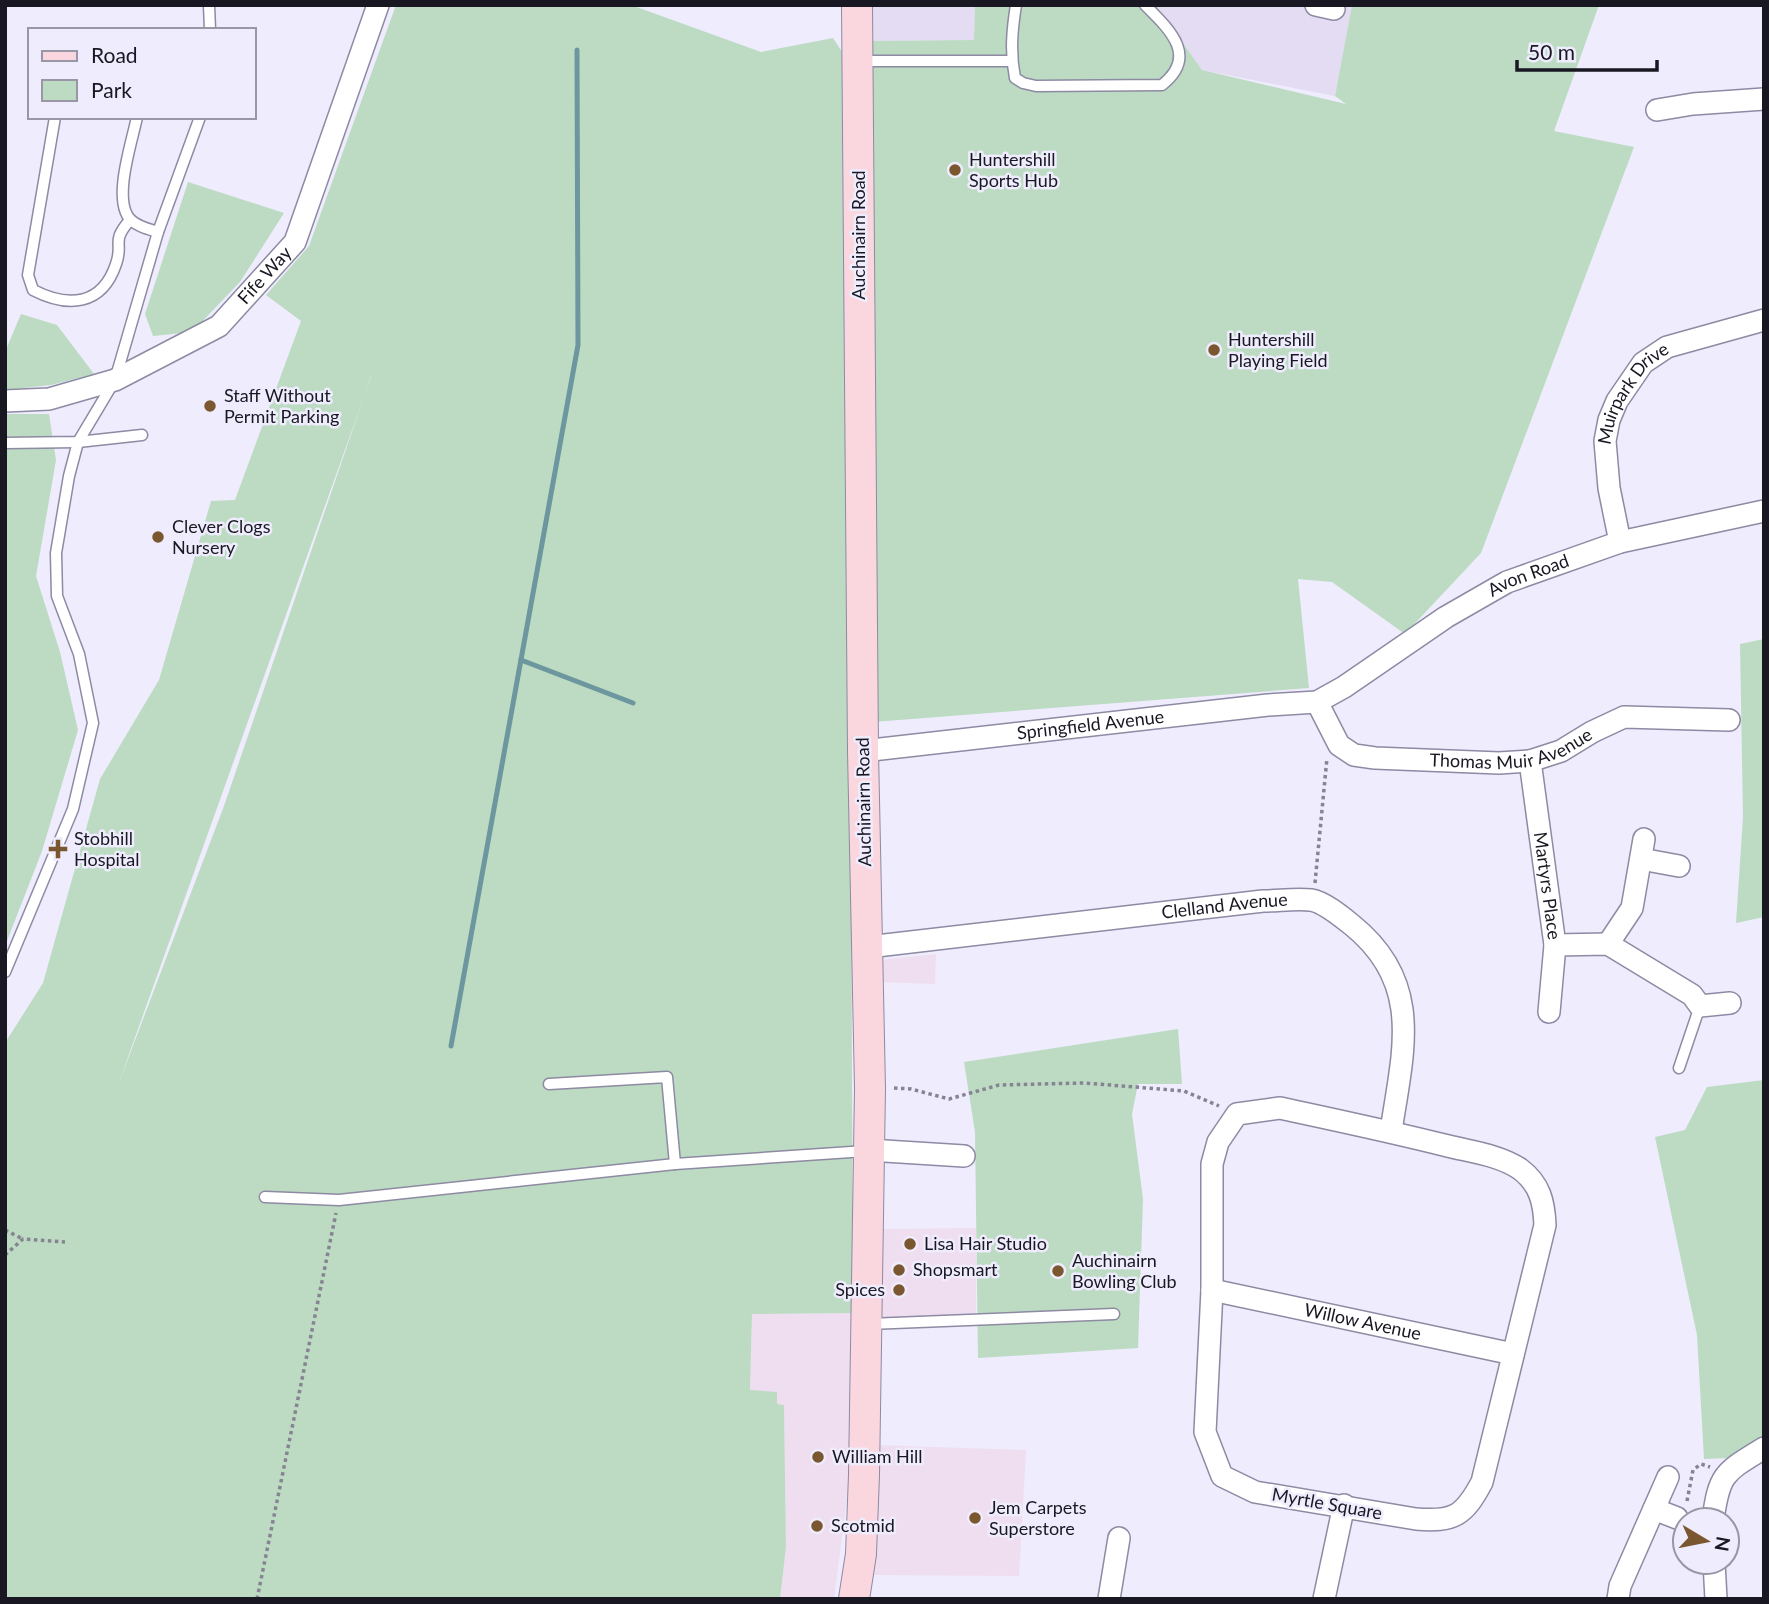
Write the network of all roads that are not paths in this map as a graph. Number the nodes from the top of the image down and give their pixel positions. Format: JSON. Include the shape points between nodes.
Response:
{"nodes":[{"id":1,"x":209,"y":5,"type":"edge"},
{"id":2,"x":378,"y":5,"type":"edge"},
{"id":3,"x":857,"y":5,"type":"edge"},
{"id":4,"x":1016,"y":5,"type":"edge"},
{"id":5,"x":1145,"y":5,"type":"edge"},
{"id":6,"x":210,"y":28,"type":"edge"},
{"id":7,"x":858,"y":61,"type":"junction"},
{"id":8,"x":1012,"y":61,"type":"junction"},
{"id":9,"x":1764,"y":99,"type":"edge"},
{"id":10,"x":1657,"y":110,"type":"dead end"},
{"id":11,"x":55,"y":119,"type":"edge"},
{"id":12,"x":136,"y":119,"type":"edge"},
{"id":13,"x":199,"y":119,"type":"edge"},
{"id":14,"x":130,"y":220,"type":"junction"},
{"id":15,"x":158,"y":232,"type":"junction"},
{"id":16,"x":1764,"y":320,"type":"edge"},
{"id":17,"x":115,"y":380,"type":"junction"},
{"id":18,"x":5,"y":401,"type":"edge"},
{"id":19,"x":142,"y":435,"type":"dead end"},
{"id":20,"x":78,"y":442,"type":"junction"},
{"id":21,"x":5,"y":443,"type":"edge"},
{"id":22,"x":1764,"y":512,"type":"edge"},
{"id":23,"x":1620,"y":542,"type":"junction"},
{"id":24,"x":1317,"y":702,"type":"junction"},
{"id":25,"x":1729,"y":720,"type":"dead end"},
{"id":26,"x":863,"y":751,"type":"junction"},
{"id":27,"x":1530,"y":761,"type":"junction"},
{"id":28,"x":1679,"y":866,"type":"dead end"},
{"id":29,"x":1608,"y":944,"type":"junction"},
{"id":30,"x":1555,"y":945,"type":"junction"},
{"id":31,"x":868,"y":947,"type":"junction"},
{"id":32,"x":5,"y":972,"type":"edge"},
{"id":33,"x":1730,"y":1003,"type":"dead end"},
{"id":34,"x":1700,"y":1006,"type":"junction"},
{"id":35,"x":1549,"y":1012,"type":"dead end"},
{"id":36,"x":1679,"y":1068,"type":"dead end"},
{"id":37,"x":550,"y":1084,"type":"dead end"},
{"id":38,"x":1391,"y":1131,"type":"junction"},
{"id":39,"x":869,"y":1150,"type":"junction"},
{"id":40,"x":964,"y":1156,"type":"dead end"},
{"id":41,"x":675,"y":1164,"type":"junction"},
{"id":42,"x":265,"y":1197,"type":"dead end"},
{"id":43,"x":1212,"y":1290,"type":"junction"},
{"id":44,"x":1114,"y":1314,"type":"dead end"},
{"id":45,"x":867,"y":1324,"type":"junction"},
{"id":46,"x":1513,"y":1354,"type":"junction"},
{"id":47,"x":1764,"y":1448,"type":"edge"},
{"id":48,"x":1668,"y":1476,"type":"dead end"},
{"id":49,"x":1344,"y":1506,"type":"junction"},
{"id":50,"x":1714,"y":1506,"type":"edge"},
{"id":51,"x":1654,"y":1509,"type":"junction"},
{"id":52,"x":1671,"y":1516,"type":"edge"},
{"id":53,"x":1119,"y":1538,"type":"dead end"},
{"id":54,"x":1715,"y":1576,"type":"edge"},
{"id":55,"x":854,"y":1599,"type":"edge"},
{"id":56,"x":1109,"y":1599,"type":"edge"},
{"id":57,"x":1324,"y":1599,"type":"edge"},
{"id":58,"x":1618,"y":1599,"type":"edge"},
{"id":59,"x":1716,"y":1599,"type":"edge"}],
"edges":[{"from":1,"to":6,"type":"lane"},
{"from":2,"to":17,"type":"street","name":"Fife Way","via":[[295,242],[219,326]]},
{"from":3,"to":7,"type":"main road","name":"Auchinairn Road"},
{"from":4,"to":8,"type":"lane"},
{"from":5,"to":8,"type":"lane","via":[[1179,47],[1180,61],[1162,85],[1036,86],[1015,78]]},
{"from":7,"to":8,"type":"lane"},
{"from":7,"to":26,"type":"main road","name":"Auchinairn Road"},
{"from":9,"to":10,"type":"street"},
{"from":11,"to":14,"type":"lane","via":[[28,275],[33,290],[51,299],[81,301],[106,288],[118,262],[118,234]]},
{"from":12,"to":14,"type":"lane","via":[[123,182],[122,206]]},
{"from":13,"to":15,"type":"lane"},
{"from":14,"to":15,"type":"lane"},
{"from":15,"to":17,"type":"lane"},
{"from":16,"to":23,"type":"street","name":"Muirpark Drive","via":[[1667,348],[1643,363],[1617,401],[1605,441]]},
{"from":17,"to":18,"type":"street","name":"Fife Way","via":[[49,399]]},
{"from":17,"to":20,"type":"lane"},
{"from":19,"to":20,"type":"lane"},
{"from":20,"to":21,"type":"lane"},
{"from":20,"to":32,"type":"lane","via":[[61,515],[57,596],[79,654],[93,723],[73,809]]},
{"from":22,"to":23,"type":"street","name":"Avon Road"},
{"from":23,"to":24,"type":"street","name":"Avon Road","via":[[1507,582]]},
{"from":24,"to":26,"type":"street","name":"Springfield Avenue"},
{"from":24,"to":27,"type":"street","name":"Thomas Muir Avenue","via":[[1339,745],[1353,755]]},
{"from":25,"to":27,"type":"street","name":"Thomas Muir Avenue","via":[[1624,717],[1561,751]]},
{"from":26,"to":31,"type":"main road","name":"Auchinairn Road"},
{"from":27,"to":30,"type":"street","name":"Martyrs Place"},
{"from":28,"to":29,"type":"street","via":[[1642,849],[1632,908]]},
{"from":29,"to":30,"type":"street"},
{"from":29,"to":34,"type":"street","via":[[1692,995]]},
{"from":30,"to":35,"type":"street","name":"Martyrs Place"},
{"from":31,"to":38,"type":"street","name":"Clelland Avenue","via":[[1263,901],[1313,900],[1367,937],[1397,981],[1404,1016]]},
{"from":31,"to":39,"type":"main road","name":"Auchinairn Road"},
{"from":33,"to":34,"type":"street"},
{"from":34,"to":36,"type":"lane"},
{"from":37,"to":41,"type":"lane","via":[[667,1077]]},
{"from":38,"to":43,"type":"street","name":"Myrtle Square","via":[[1280,1108],[1237,1114],[1218,1142],[1212,1164]]},
{"from":38,"to":46,"type":"street","name":"Myrtle Square","via":[[1500,1159],[1521,1170],[1536,1186],[1544,1204],[1545,1225]]},
{"from":39,"to":40,"type":"street"},
{"from":39,"to":41,"type":"lane"},
{"from":39,"to":45,"type":"main road","name":"Auchinairn Road"},
{"from":41,"to":42,"type":"lane","via":[[338,1200]]},
{"from":43,"to":46,"type":"street","name":"Willow Avenue"},
{"from":43,"to":49,"type":"street","name":"Myrtle Square","via":[[1205,1432],[1222,1476],[1255,1492]]},
{"from":44,"to":45,"type":"lane"},
{"from":45,"to":55,"type":"main road","name":"Auchinairn Road","via":[[861,1554]]},
{"from":46,"to":49,"type":"street","name":"Myrtle Square","via":[[1482,1482],[1471,1504],[1455,1518],[1439,1521]]},
{"from":47,"to":50,"type":"street","via":[[1726,1473],[1716,1490]]},
{"from":48,"to":51,"type":"street"},
{"from":49,"to":57,"type":"street"},
{"from":51,"to":52,"type":"street"},
{"from":51,"to":58,"type":"street"},
{"from":53,"to":56,"type":"street"},
{"from":54,"to":59,"type":"street"}]}
